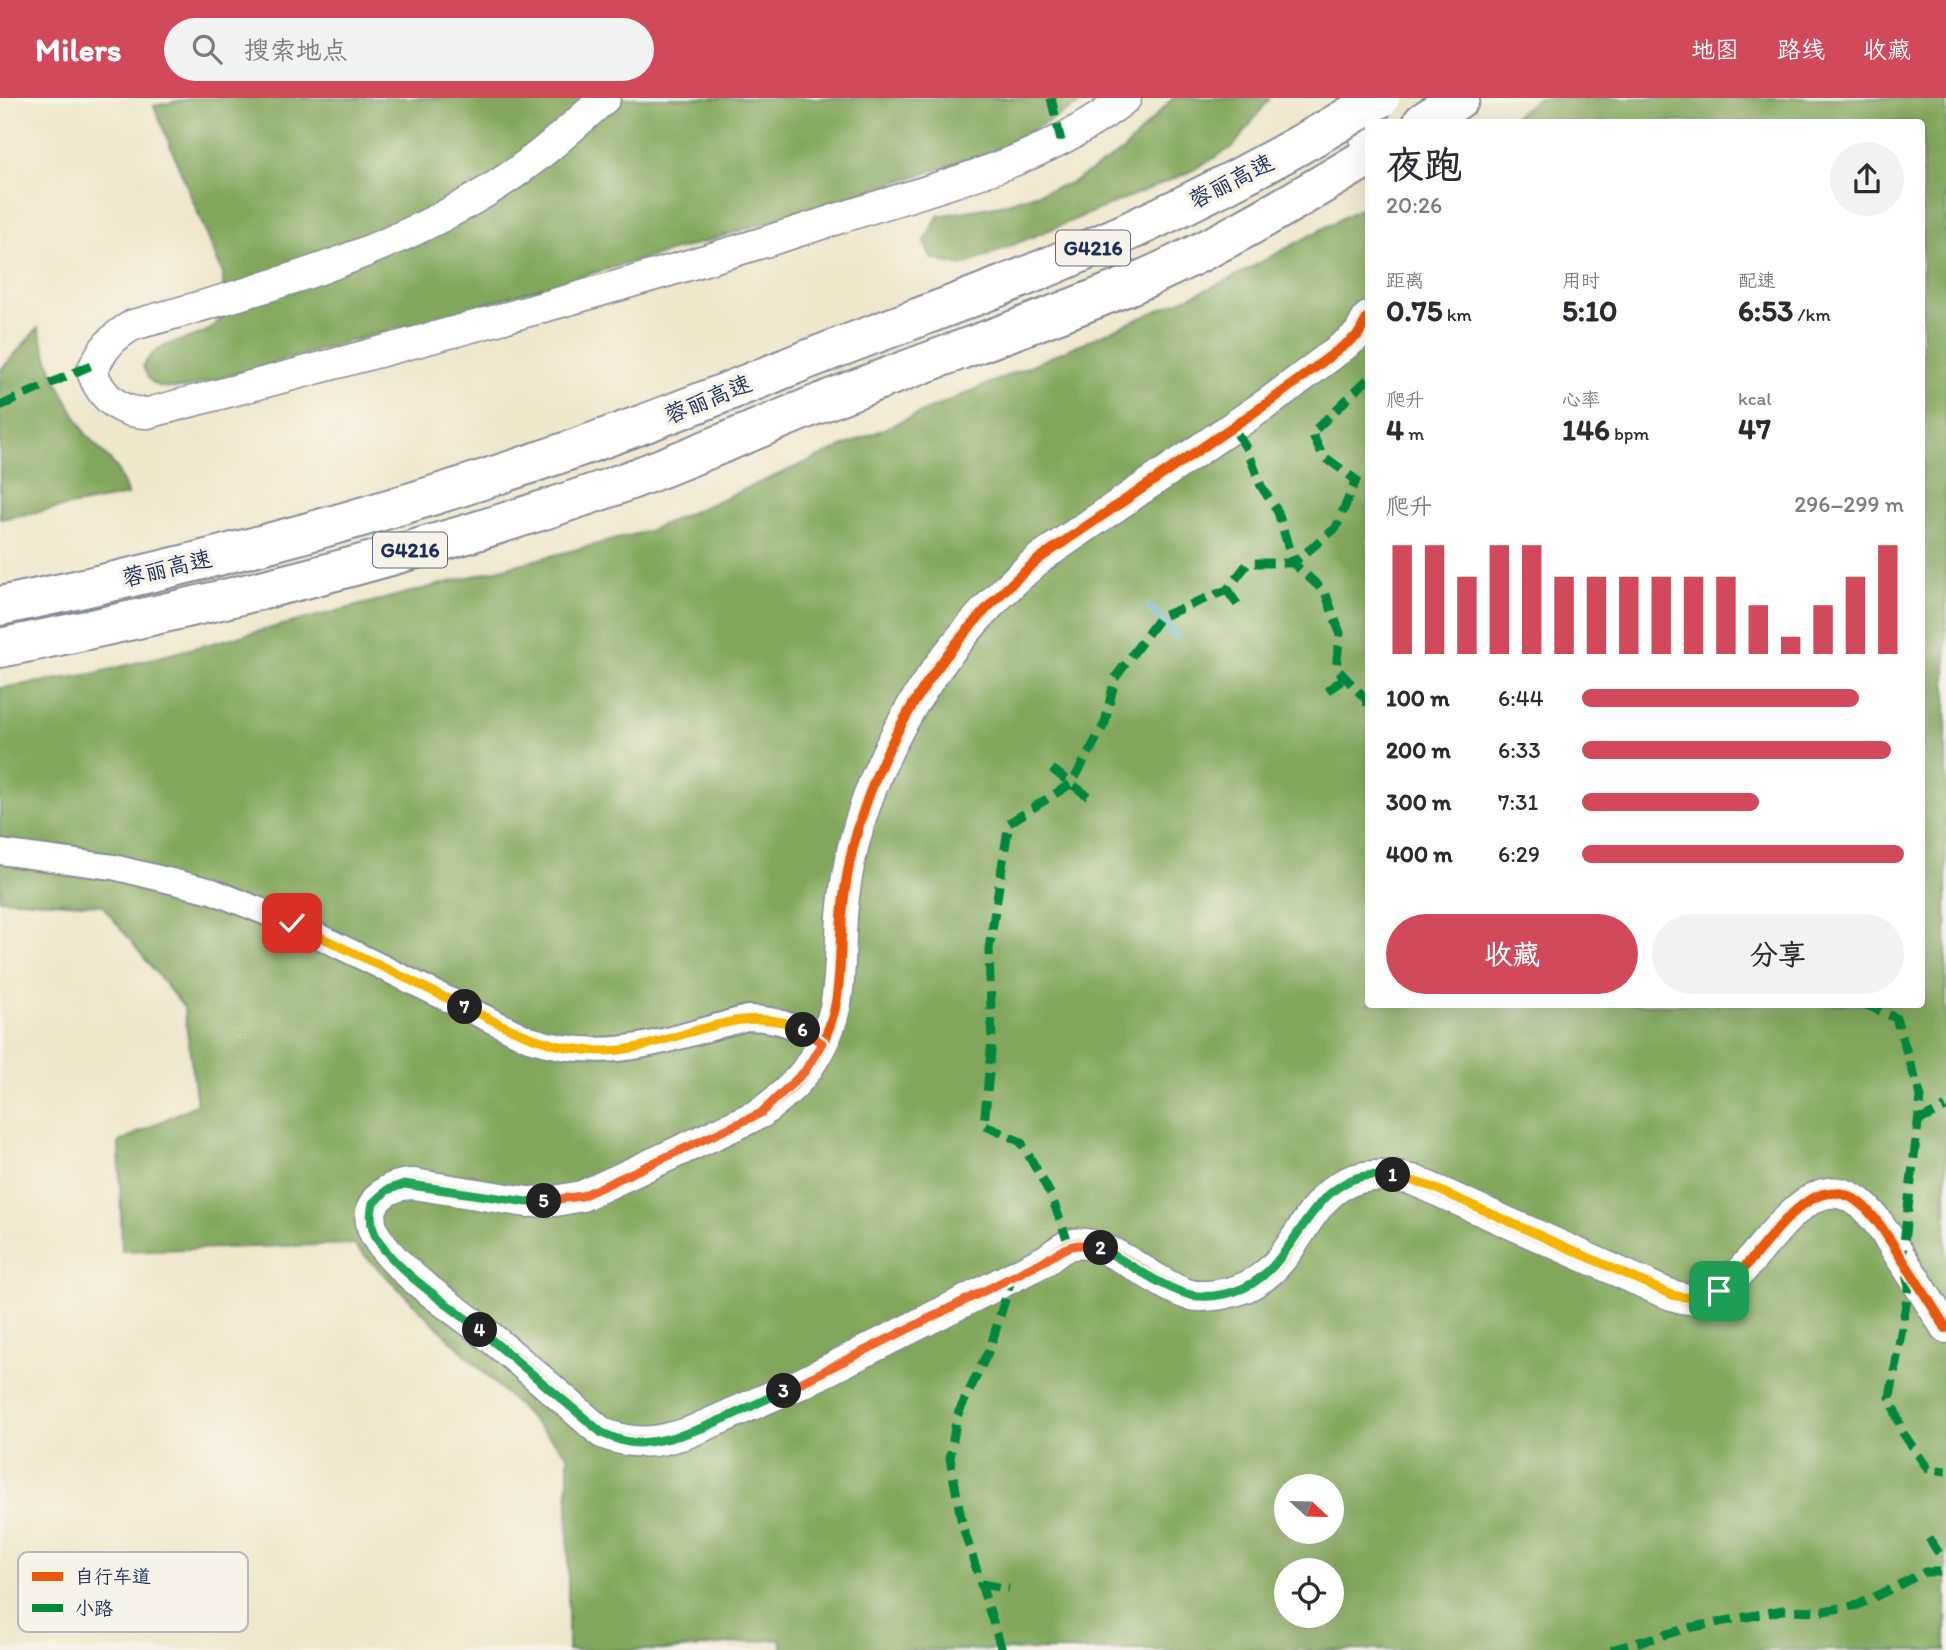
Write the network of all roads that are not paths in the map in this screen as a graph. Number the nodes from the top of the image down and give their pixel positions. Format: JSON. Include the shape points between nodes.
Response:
{"nodes":[{"id":1,"x":605,"y":98,"type":"edge"},
{"id":2,"x":1126,"y":98,"type":"edge"},
{"id":3,"x":1354,"y":98,"type":"edge"},
{"id":4,"x":1380,"y":98,"type":"edge"},
{"id":5,"x":1460,"y":98,"type":"edge"},
{"id":6,"x":1428,"y":119,"type":"edge"},
{"id":7,"x":1365,"y":142,"type":"edge"},
{"id":8,"x":1365,"y":156,"type":"edge"},
{"id":9,"x":1365,"y":322,"type":"edge"},
{"id":10,"x":0,"y":606,"type":"edge"},
{"id":11,"x":0,"y":648,"type":"edge"},
{"id":12,"x":0,"y":852,"type":"edge"},
{"id":13,"x":822,"y":1043,"type":"junction"},
{"id":14,"x":1946,"y":1328,"type":"edge"}],
"edges":[{"from":1,"to":2,"type":"street","via":[[522,169],[458,208],[289,279],[120,332],[101,351],[92,372],[96,384],[113,403],[148,413],[400,347],[727,254],[1026,158],[1089,125]]},
{"from":3,"to":7,"type":"street"},
{"from":4,"to":10,"type":"highway","name":"蓉丽高速","number":"G4216","bridge":true,"via":[[1252,172],[1067,259],[698,405],[450,491],[244,550]]},
{"from":5,"to":6,"type":"highway"},
{"from":8,"to":11,"type":"highway","name":"蓉丽高速","number":"G4216","via":[[1261,222],[1131,284],[806,409],[705,453],[500,524],[261,590]]},
{"from":9,"to":13,"type":"street","via":[[1358,335],[1272,400],[1040,558],[958,639],[901,725],[865,807],[847,878],[840,984]]},
{"from":12,"to":13,"type":"street","via":[[113,867],[212,891],[292,923],[547,1045],[585,1051],[631,1049],[747,1018],[796,1026]]},
{"from":13,"to":14,"type":"street","via":[[805,1071],[761,1113],[582,1196],[527,1202],[404,1184],[387,1190],[373,1203],[377,1239],[401,1267],[602,1433],[637,1443],[682,1435],[802,1383],[1069,1245],[1101,1248],[1192,1295],[1218,1296],[1241,1289],[1275,1265],[1322,1201],[1339,1186],[1365,1175],[1413,1180],[1688,1299],[1719,1291],[1815,1196],[1842,1195],[1861,1204],[1878,1223]]}]}
